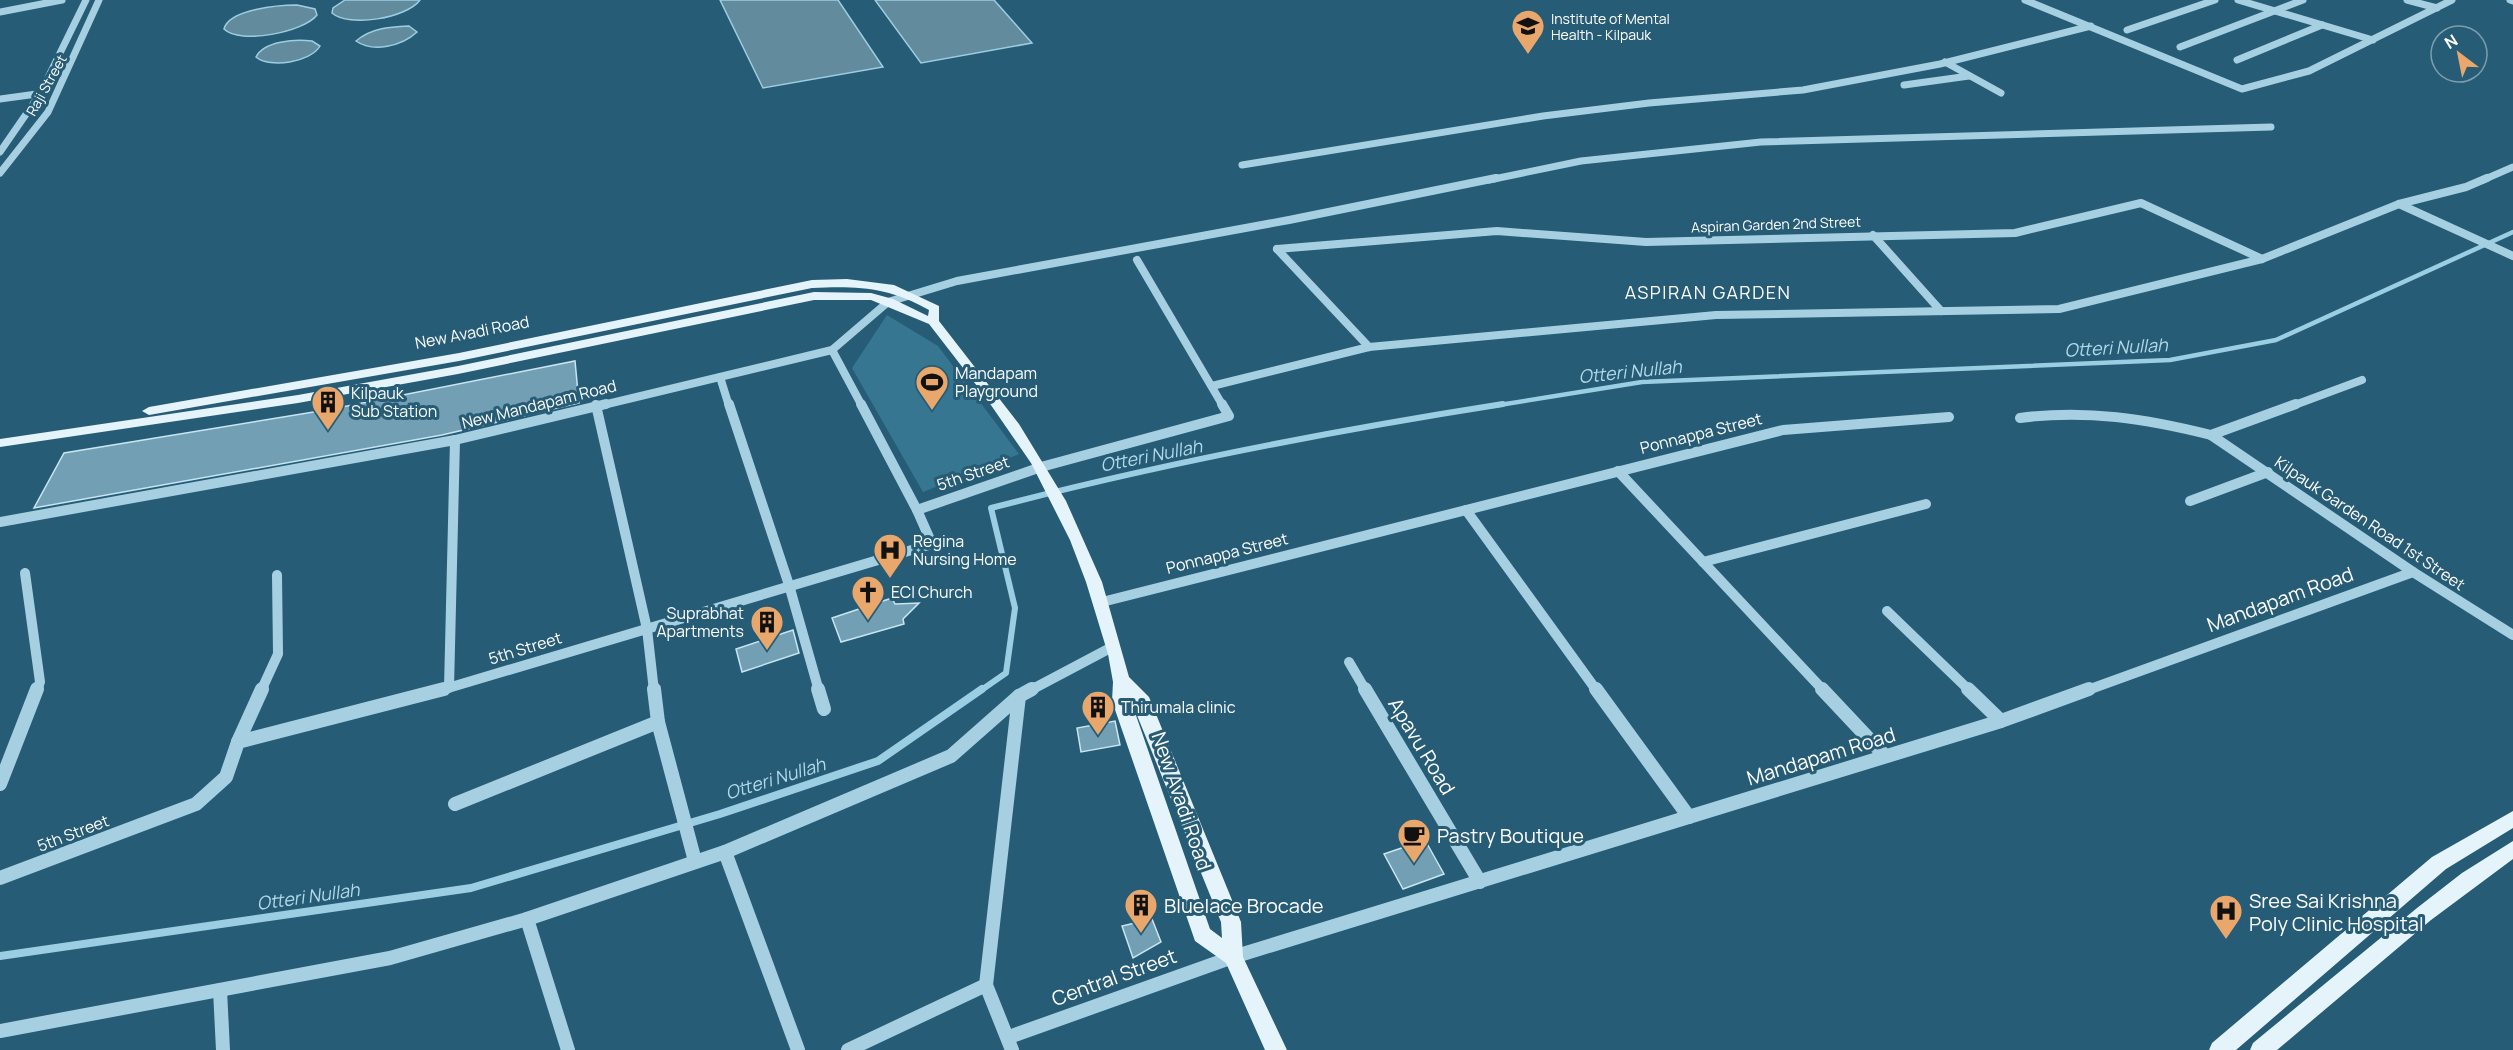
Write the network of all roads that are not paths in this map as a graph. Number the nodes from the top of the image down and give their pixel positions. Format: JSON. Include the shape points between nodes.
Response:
{"nodes":[{"id":1,"x":62,"y":0,"type":"edge"},
{"id":2,"x":86,"y":0,"type":"edge"},
{"id":3,"x":99,"y":0,"type":"edge"},
{"id":4,"x":2025,"y":0,"type":"edge"},
{"id":5,"x":2215,"y":0,"type":"edge"},
{"id":6,"x":2238,"y":0,"type":"edge"},
{"id":7,"x":2303,"y":0,"type":"edge"},
{"id":8,"x":2407,"y":0,"type":"edge"},
{"id":9,"x":2452,"y":0,"type":"edge"},
{"id":10,"x":2437,"y":8,"type":"junction"},
{"id":11,"x":0,"y":12,"type":"edge"},
{"id":12,"x":2276,"y":12,"type":"junction"},
{"id":13,"x":2091,"y":26,"type":"junction"},
{"id":14,"x":2322,"y":26,"type":"junction"},
{"id":15,"x":2127,"y":30,"type":"dead end"},
{"id":16,"x":2373,"y":40,"type":"junction"},
{"id":17,"x":2180,"y":47,"type":"dead end"},
{"id":18,"x":2237,"y":60,"type":"dead end"},
{"id":19,"x":1945,"y":62,"type":"junction"},
{"id":20,"x":1969,"y":76,"type":"junction"},
{"id":21,"x":1904,"y":85,"type":"dead end"},
{"id":22,"x":59,"y":90,"type":"junction"},
{"id":23,"x":2001,"y":93,"type":"dead end"},
{"id":24,"x":40,"y":94,"type":"junction"},
{"id":25,"x":0,"y":99,"type":"edge"},
{"id":26,"x":2271,"y":127,"type":"dead end"},
{"id":27,"x":0,"y":152,"type":"edge"},
{"id":28,"x":1242,"y":165,"type":"dead end"},
{"id":29,"x":2513,"y":167,"type":"edge"},
{"id":30,"x":0,"y":173,"type":"edge"},
{"id":31,"x":2399,"y":204,"type":"junction"},
{"id":32,"x":1873,"y":235,"type":"junction"},
{"id":33,"x":2513,"y":256,"type":"edge"},
{"id":34,"x":2262,"y":259,"type":"junction"},
{"id":35,"x":1137,"y":260,"type":"dead end"},
{"id":36,"x":913,"y":295,"type":"junction"},
{"id":37,"x":888,"y":302,"type":"junction"},
{"id":38,"x":1941,"y":311,"type":"junction"},
{"id":39,"x":933,"y":321,"type":"junction"},
{"id":40,"x":1369,"y":347,"type":"junction"},
{"id":41,"x":832,"y":350,"type":"junction"},
{"id":42,"x":720,"y":376,"type":"junction"},
{"id":43,"x":2362,"y":380,"type":"dead end"},
{"id":44,"x":1212,"y":387,"type":"junction"},
{"id":45,"x":597,"y":405,"type":"junction"},
{"id":46,"x":1949,"y":417,"type":"dead end"},
{"id":47,"x":2020,"y":418,"type":"dead end"},
{"id":48,"x":0,"y":434,"type":"edge"},
{"id":49,"x":2211,"y":435,"type":"junction"},
{"id":50,"x":455,"y":440,"type":"junction"},
{"id":51,"x":0,"y":443,"type":"edge"},
{"id":52,"x":1041,"y":467,"type":"junction"},
{"id":53,"x":1618,"y":471,"type":"junction"},
{"id":54,"x":2268,"y":472,"type":"junction"},
{"id":55,"x":2190,"y":501,"type":"dead end"},
{"id":56,"x":1926,"y":504,"type":"dead end"},
{"id":57,"x":917,"y":510,"type":"junction"},
{"id":58,"x":1466,"y":510,"type":"junction"},
{"id":59,"x":0,"y":522,"type":"edge"},
{"id":60,"x":1703,"y":562,"type":"junction"},
{"id":61,"x":2413,"y":572,"type":"junction"},
{"id":62,"x":25,"y":573,"type":"dead end"},
{"id":63,"x":277,"y":575,"type":"dead end"},
{"id":64,"x":789,"y":585,"type":"junction"},
{"id":65,"x":1102,"y":602,"type":"junction"},
{"id":66,"x":1887,"y":611,"type":"dead end"},
{"id":67,"x":647,"y":629,"type":"junction"},
{"id":68,"x":2513,"y":635,"type":"edge"},
{"id":69,"x":1114,"y":646,"type":"junction"},
{"id":70,"x":1349,"y":662,"type":"dead end"},
{"id":71,"x":1124,"y":681,"type":"junction"},
{"id":72,"x":449,"y":688,"type":"junction"},
{"id":73,"x":1019,"y":696,"type":"junction"},
{"id":74,"x":824,"y":709,"type":"dead end"},
{"id":75,"x":2001,"y":721,"type":"junction"},
{"id":76,"x":658,"y":722,"type":"junction"},
{"id":77,"x":238,"y":742,"type":"junction"},
{"id":78,"x":1885,"y":756,"type":"junction"},
{"id":79,"x":0,"y":784,"type":"edge"},
{"id":80,"x":455,"y":804,"type":"dead end"},
{"id":81,"x":1689,"y":817,"type":"junction"},
{"id":82,"x":2513,"y":819,"type":"edge"},
{"id":83,"x":2513,"y":849,"type":"edge"},
{"id":84,"x":725,"y":852,"type":"junction"},
{"id":85,"x":695,"y":861,"type":"junction"},
{"id":86,"x":0,"y":878,"type":"edge"},
{"id":87,"x":1479,"y":882,"type":"junction"},
{"id":88,"x":527,"y":920,"type":"junction"},
{"id":89,"x":1233,"y":957,"type":"junction"},
{"id":90,"x":986,"y":985,"type":"junction"},
{"id":91,"x":220,"y":990,"type":"junction"},
{"id":92,"x":0,"y":1031,"type":"edge"},
{"id":93,"x":1011,"y":1044,"type":"edge"},
{"id":94,"x":223,"y":1050,"type":"edge"},
{"id":95,"x":568,"y":1050,"type":"edge"},
{"id":96,"x":798,"y":1050,"type":"edge"},
{"id":97,"x":848,"y":1050,"type":"edge"},
{"id":98,"x":1276,"y":1050,"type":"edge"},
{"id":99,"x":2220,"y":1050,"type":"edge"},
{"id":100,"x":2261,"y":1050,"type":"edge"}],
"edges":[{"from":1,"to":11,"type":"street"},
{"from":2,"to":24,"type":"street","name":"Raji Street"},
{"from":3,"to":22,"type":"street","name":"Raji Street"},
{"from":4,"to":13,"type":"street"},
{"from":5,"to":15,"type":"street"},
{"from":6,"to":12,"type":"street"},
{"from":7,"to":12,"type":"street"},
{"from":8,"to":10,"type":"street"},
{"from":9,"to":10,"type":"street"},
{"from":10,"to":16,"type":"street"},
{"from":12,"to":14,"type":"street"},
{"from":12,"to":17,"type":"street"},
{"from":13,"to":16,"type":"street","via":[[2242,89],[2309,71]]},
{"from":13,"to":19,"type":"street"},
{"from":14,"to":16,"type":"street"},
{"from":14,"to":18,"type":"street"},
{"from":19,"to":20,"type":"street"},
{"from":19,"to":28,"type":"street","via":[[1803,90],[1543,116]]},
{"from":20,"to":21,"type":"street"},
{"from":20,"to":23,"type":"street"},
{"from":22,"to":24,"type":"street"},
{"from":22,"to":30,"type":"street","name":"Raji Street","via":[[48,112]]},
{"from":24,"to":25,"type":"street"},
{"from":24,"to":27,"type":"street","name":"Raji Street"},
{"from":26,"to":36,"type":"street","via":[[1761,142],[1581,161],[957,281]]},
{"from":29,"to":31,"type":"street","via":[[2466,187]]},
{"from":31,"to":33,"type":"street"},
{"from":31,"to":34,"type":"street"},
{"from":32,"to":34,"type":"street","name":"Aspiran Garden 2nd Street","via":[[2015,233],[2141,203]]},
{"from":32,"to":38,"type":"street"},
{"from":32,"to":40,"type":"street","name":"Aspiran Garden 2nd Street","via":[[1646,242],[1497,231],[1277,249]]},
{"from":34,"to":38,"type":"street","via":[[2059,309]]},
{"from":35,"to":44,"type":"street"},
{"from":36,"to":37,"type":"street"},
{"from":36,"to":39,"type":"main road","name":"New Avadi Road","via":[[935,309]]},
{"from":36,"to":48,"type":"main road","name":"New Avadi Road","via":[[865,282],[812,284],[459,357]]},
{"from":37,"to":39,"type":"main road","name":"New Avadi Road","via":[[916,318]]},
{"from":37,"to":41,"type":"street","name":"New Mandapam Road"},
{"from":37,"to":51,"type":"main road","name":"New Avadi Road","via":[[858,294],[814,296],[298,399]]},
{"from":38,"to":40,"type":"street","via":[[1716,315]]},
{"from":39,"to":52,"type":"main road","name":"New Avadi Road","via":[[994,395]]},
{"from":40,"to":44,"type":"street"},
{"from":41,"to":42,"type":"street","name":"New Mandapam Road"},
{"from":41,"to":57,"type":"street"},
{"from":42,"to":45,"type":"street","name":"New Mandapam Road"},
{"from":42,"to":64,"type":"street"},
{"from":43,"to":49,"type":"street"},
{"from":44,"to":52,"type":"street","name":"5th Street","via":[[1229,416]]},
{"from":45,"to":50,"type":"street","name":"New Mandapam Road"},
{"from":45,"to":67,"type":"street"},
{"from":46,"to":53,"type":"street","name":"Ponnappa Street","via":[[1783,429]]},
{"from":47,"to":49,"type":"street","name":"Kilpauk Garden Road 1st Street","via":[[2052,412],[2130,416]]},
{"from":49,"to":54,"type":"street","name":"Kilpauk Garden Road 1st Street"},
{"from":50,"to":59,"type":"street","name":"New Mandapam Road"},
{"from":50,"to":72,"type":"street"},
{"from":52,"to":57,"type":"street","name":"5th Street"},
{"from":52,"to":65,"type":"main road","name":"New Avadi Road","via":[[1078,539]]},
{"from":53,"to":58,"type":"street","name":"Ponnappa Street"},
{"from":53,"to":60,"type":"street"},
{"from":54,"to":55,"type":"street"},
{"from":54,"to":61,"type":"street","name":"Kilpauk Garden Road 1st Street"},
{"from":56,"to":60,"type":"street"},
{"from":57,"to":64,"type":"street","name":"5th Street","via":[[932,544]]},
{"from":58,"to":65,"type":"street","name":"Ponnappa Street"},
{"from":58,"to":81,"type":"street"},
{"from":60,"to":78,"type":"street"},
{"from":61,"to":68,"type":"street","name":"Kilpauk Garden Road 1st Street"},
{"from":61,"to":75,"type":"street","name":"Mandapam Road"},
{"from":62,"to":79,"type":"street","via":[[40,682]]},
{"from":63,"to":77,"type":"street","via":[[278,654]]},
{"from":64,"to":67,"type":"street","name":"5th Street"},
{"from":64,"to":74,"type":"street"},
{"from":65,"to":69,"type":"main road","name":"New Avadi Road"},
{"from":66,"to":75,"type":"street"},
{"from":67,"to":72,"type":"street","name":"5th Street"},
{"from":67,"to":76,"type":"street"},
{"from":69,"to":71,"type":"main road","name":"New Avadi Road"},
{"from":69,"to":73,"type":"street"},
{"from":70,"to":87,"type":"street","name":"Apavu Road"},
{"from":71,"to":89,"type":"main road","name":"New Avadi Road","via":[[1140,697],[1231,922]]},
{"from":71,"to":89,"type":"main road","name":"New Avadi Road","via":[[1121,701],[1203,935]]},
{"from":72,"to":77,"type":"street","name":"5th Street"},
{"from":73,"to":84,"type":"street","via":[[951,756]]},
{"from":73,"to":90,"type":"street"},
{"from":75,"to":78,"type":"street","name":"Mandapam Road"},
{"from":76,"to":80,"type":"street"},
{"from":76,"to":85,"type":"street"},
{"from":77,"to":86,"type":"street","name":"5th Street","via":[[226,777],[196,804]]},
{"from":78,"to":81,"type":"street","name":"Mandapam Road"},
{"from":81,"to":87,"type":"street","name":"Mandapam Road"},
{"from":82,"to":99,"type":"main road","via":[[2439,863]]},
{"from":83,"to":100,"type":"main road","via":[[2424,914]]},
{"from":84,"to":85,"type":"street"},
{"from":84,"to":96,"type":"street"},
{"from":85,"to":88,"type":"street"},
{"from":87,"to":89,"type":"street","name":"Mandapam Road"},
{"from":88,"to":91,"type":"street","via":[[390,958]]},
{"from":88,"to":95,"type":"street"},
{"from":89,"to":93,"type":"street","name":"Central Street"},
{"from":89,"to":98,"type":"main road","name":"New Avadi Road"},
{"from":90,"to":93,"type":"street"},
{"from":90,"to":97,"type":"street"},
{"from":91,"to":92,"type":"street"},
{"from":91,"to":94,"type":"street"}]}
